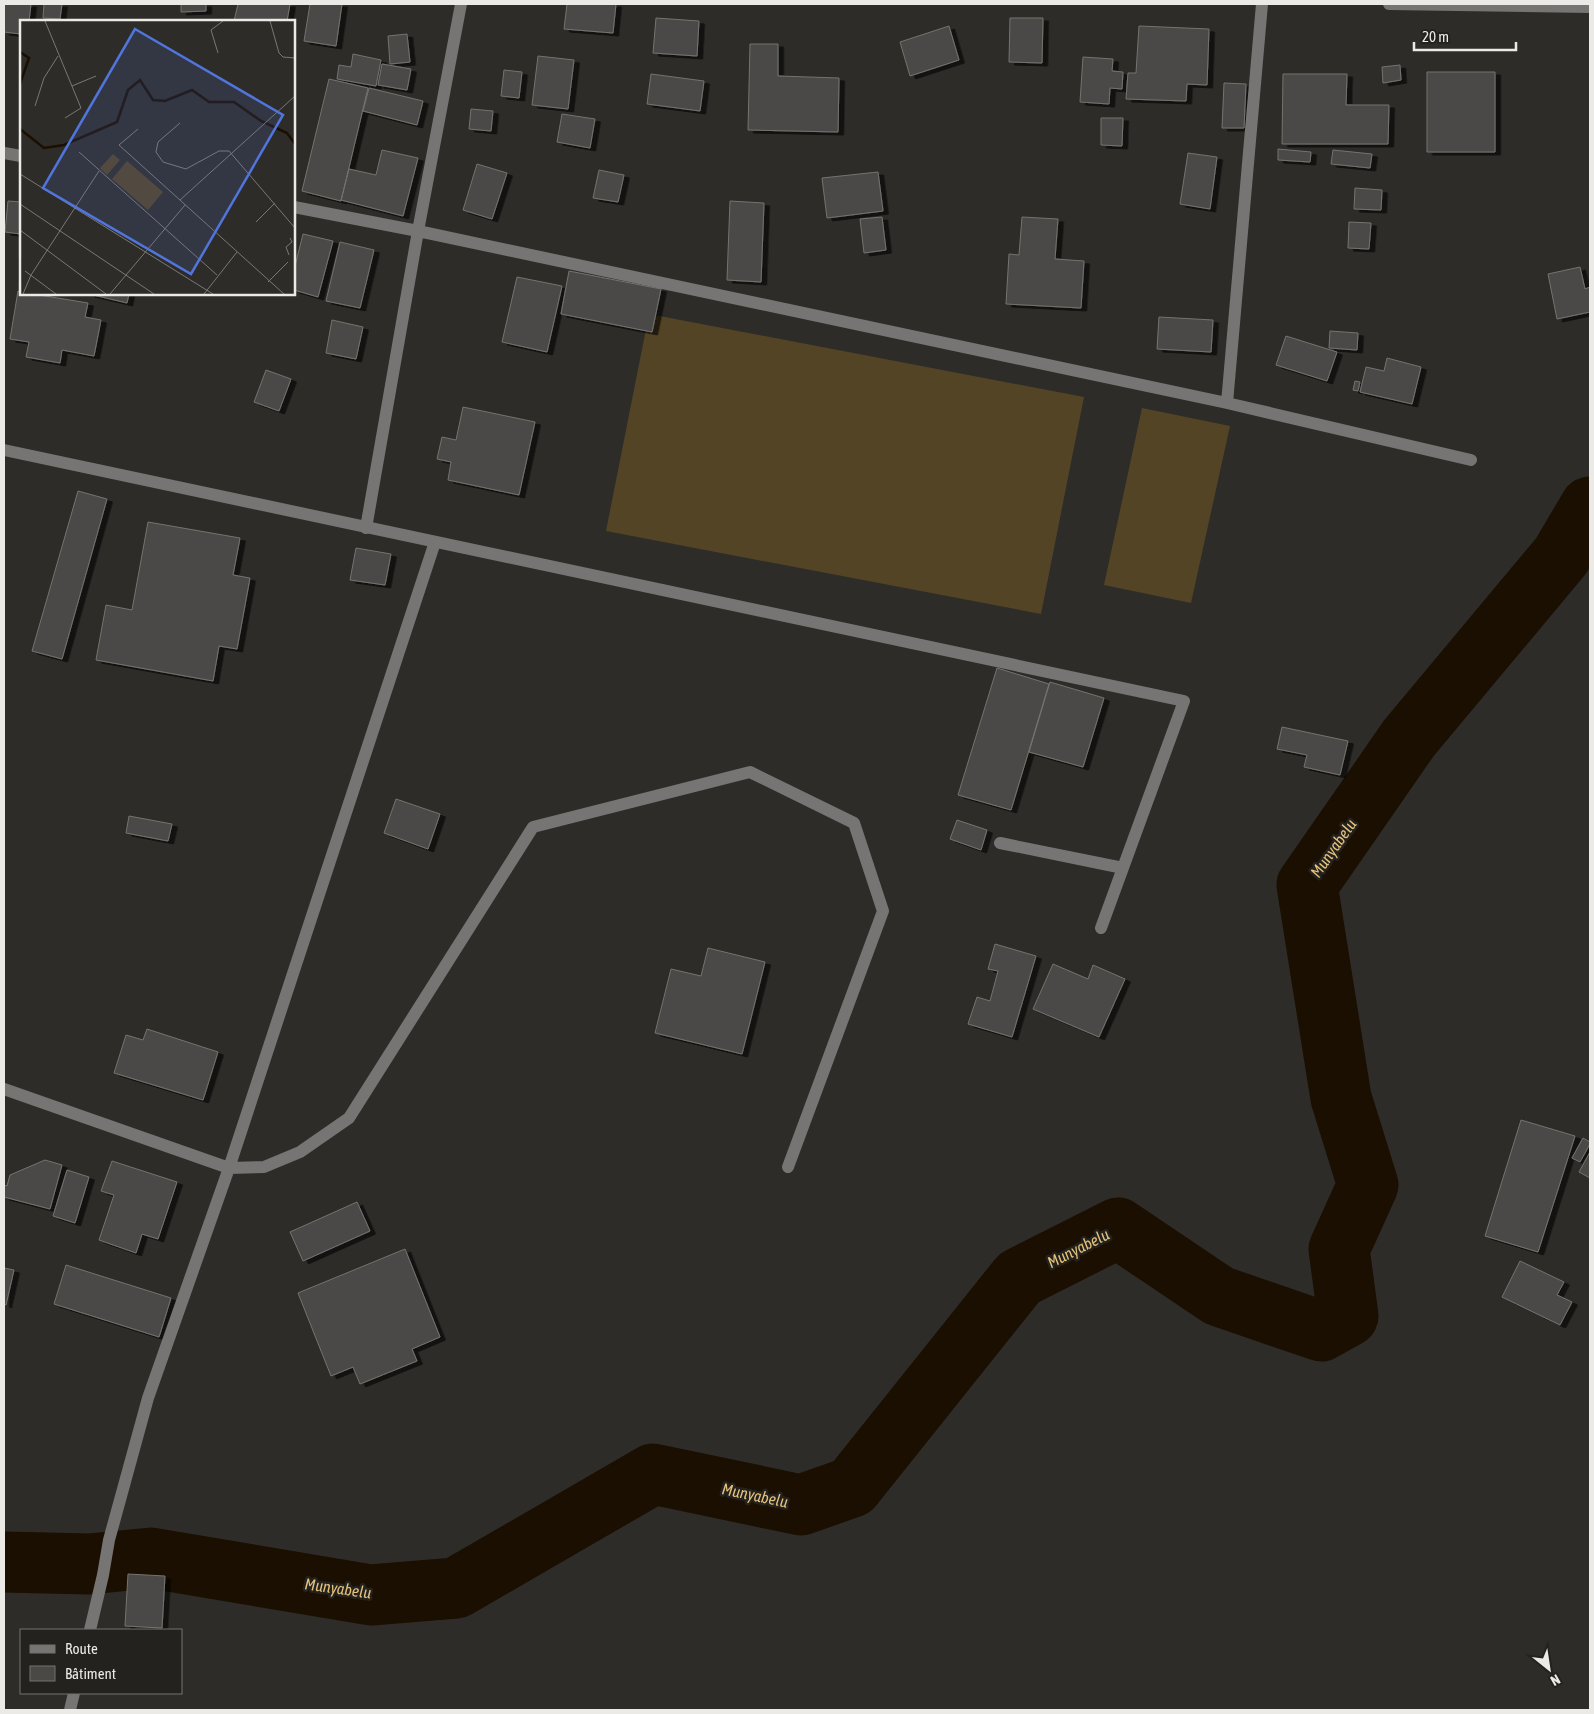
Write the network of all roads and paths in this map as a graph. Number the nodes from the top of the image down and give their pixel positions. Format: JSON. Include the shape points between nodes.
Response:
{"nodes":[{"id":1,"x":461,"y":4,"type":"edge"},
{"id":2,"x":1262,"y":4,"type":"edge"},
{"id":3,"x":1389,"y":4,"type":"edge"},
{"id":4,"x":1590,"y":7,"type":"edge"},
{"id":5,"x":4,"y":153,"type":"edge"},
{"id":6,"x":20,"y":156,"type":"edge"},
{"id":7,"x":295,"y":207,"type":"edge"},
{"id":8,"x":418,"y":231,"type":"junction"},
{"id":9,"x":1227,"y":403,"type":"junction"},
{"id":10,"x":4,"y":450,"type":"edge"},
{"id":11,"x":1471,"y":460,"type":"dead end"},
{"id":12,"x":366,"y":528,"type":"junction"},
{"id":13,"x":435,"y":542,"type":"junction"},
{"id":14,"x":1000,"y":843,"type":"dead end"},
{"id":15,"x":1123,"y":868,"type":"junction"},
{"id":16,"x":1101,"y":928,"type":"dead end"},
{"id":17,"x":4,"y":1089,"type":"edge"},
{"id":18,"x":788,"y":1167,"type":"dead end"},
{"id":19,"x":229,"y":1168,"type":"junction"},
{"id":20,"x":90,"y":1629,"type":"edge"},
{"id":21,"x":74,"y":1694,"type":"edge"},
{"id":22,"x":70,"y":1710,"type":"edge"}],
"edges":[{"from":1,"to":8,"type":"street"},
{"from":2,"to":9,"type":"street"},
{"from":3,"to":4,"type":"street"},
{"from":5,"to":6,"type":"street"},
{"from":7,"to":8,"type":"street"},
{"from":8,"to":9,"type":"street"},
{"from":8,"to":12,"type":"street"},
{"from":9,"to":11,"type":"street"},
{"from":10,"to":12,"type":"street"},
{"from":12,"to":13,"type":"street"},
{"from":13,"to":15,"type":"street","via":[[1184,700]]},
{"from":13,"to":19,"type":"street"},
{"from":14,"to":15,"type":"street"},
{"from":15,"to":16,"type":"street"},
{"from":17,"to":19,"type":"street"},
{"from":18,"to":19,"type":"street","via":[[883,911],[854,823],[750,772],[533,826],[349,1118],[291,1156],[264,1167]]},
{"from":19,"to":20,"type":"street","via":[[148,1398],[109,1540]]},
{"from":21,"to":22,"type":"street"}]}
